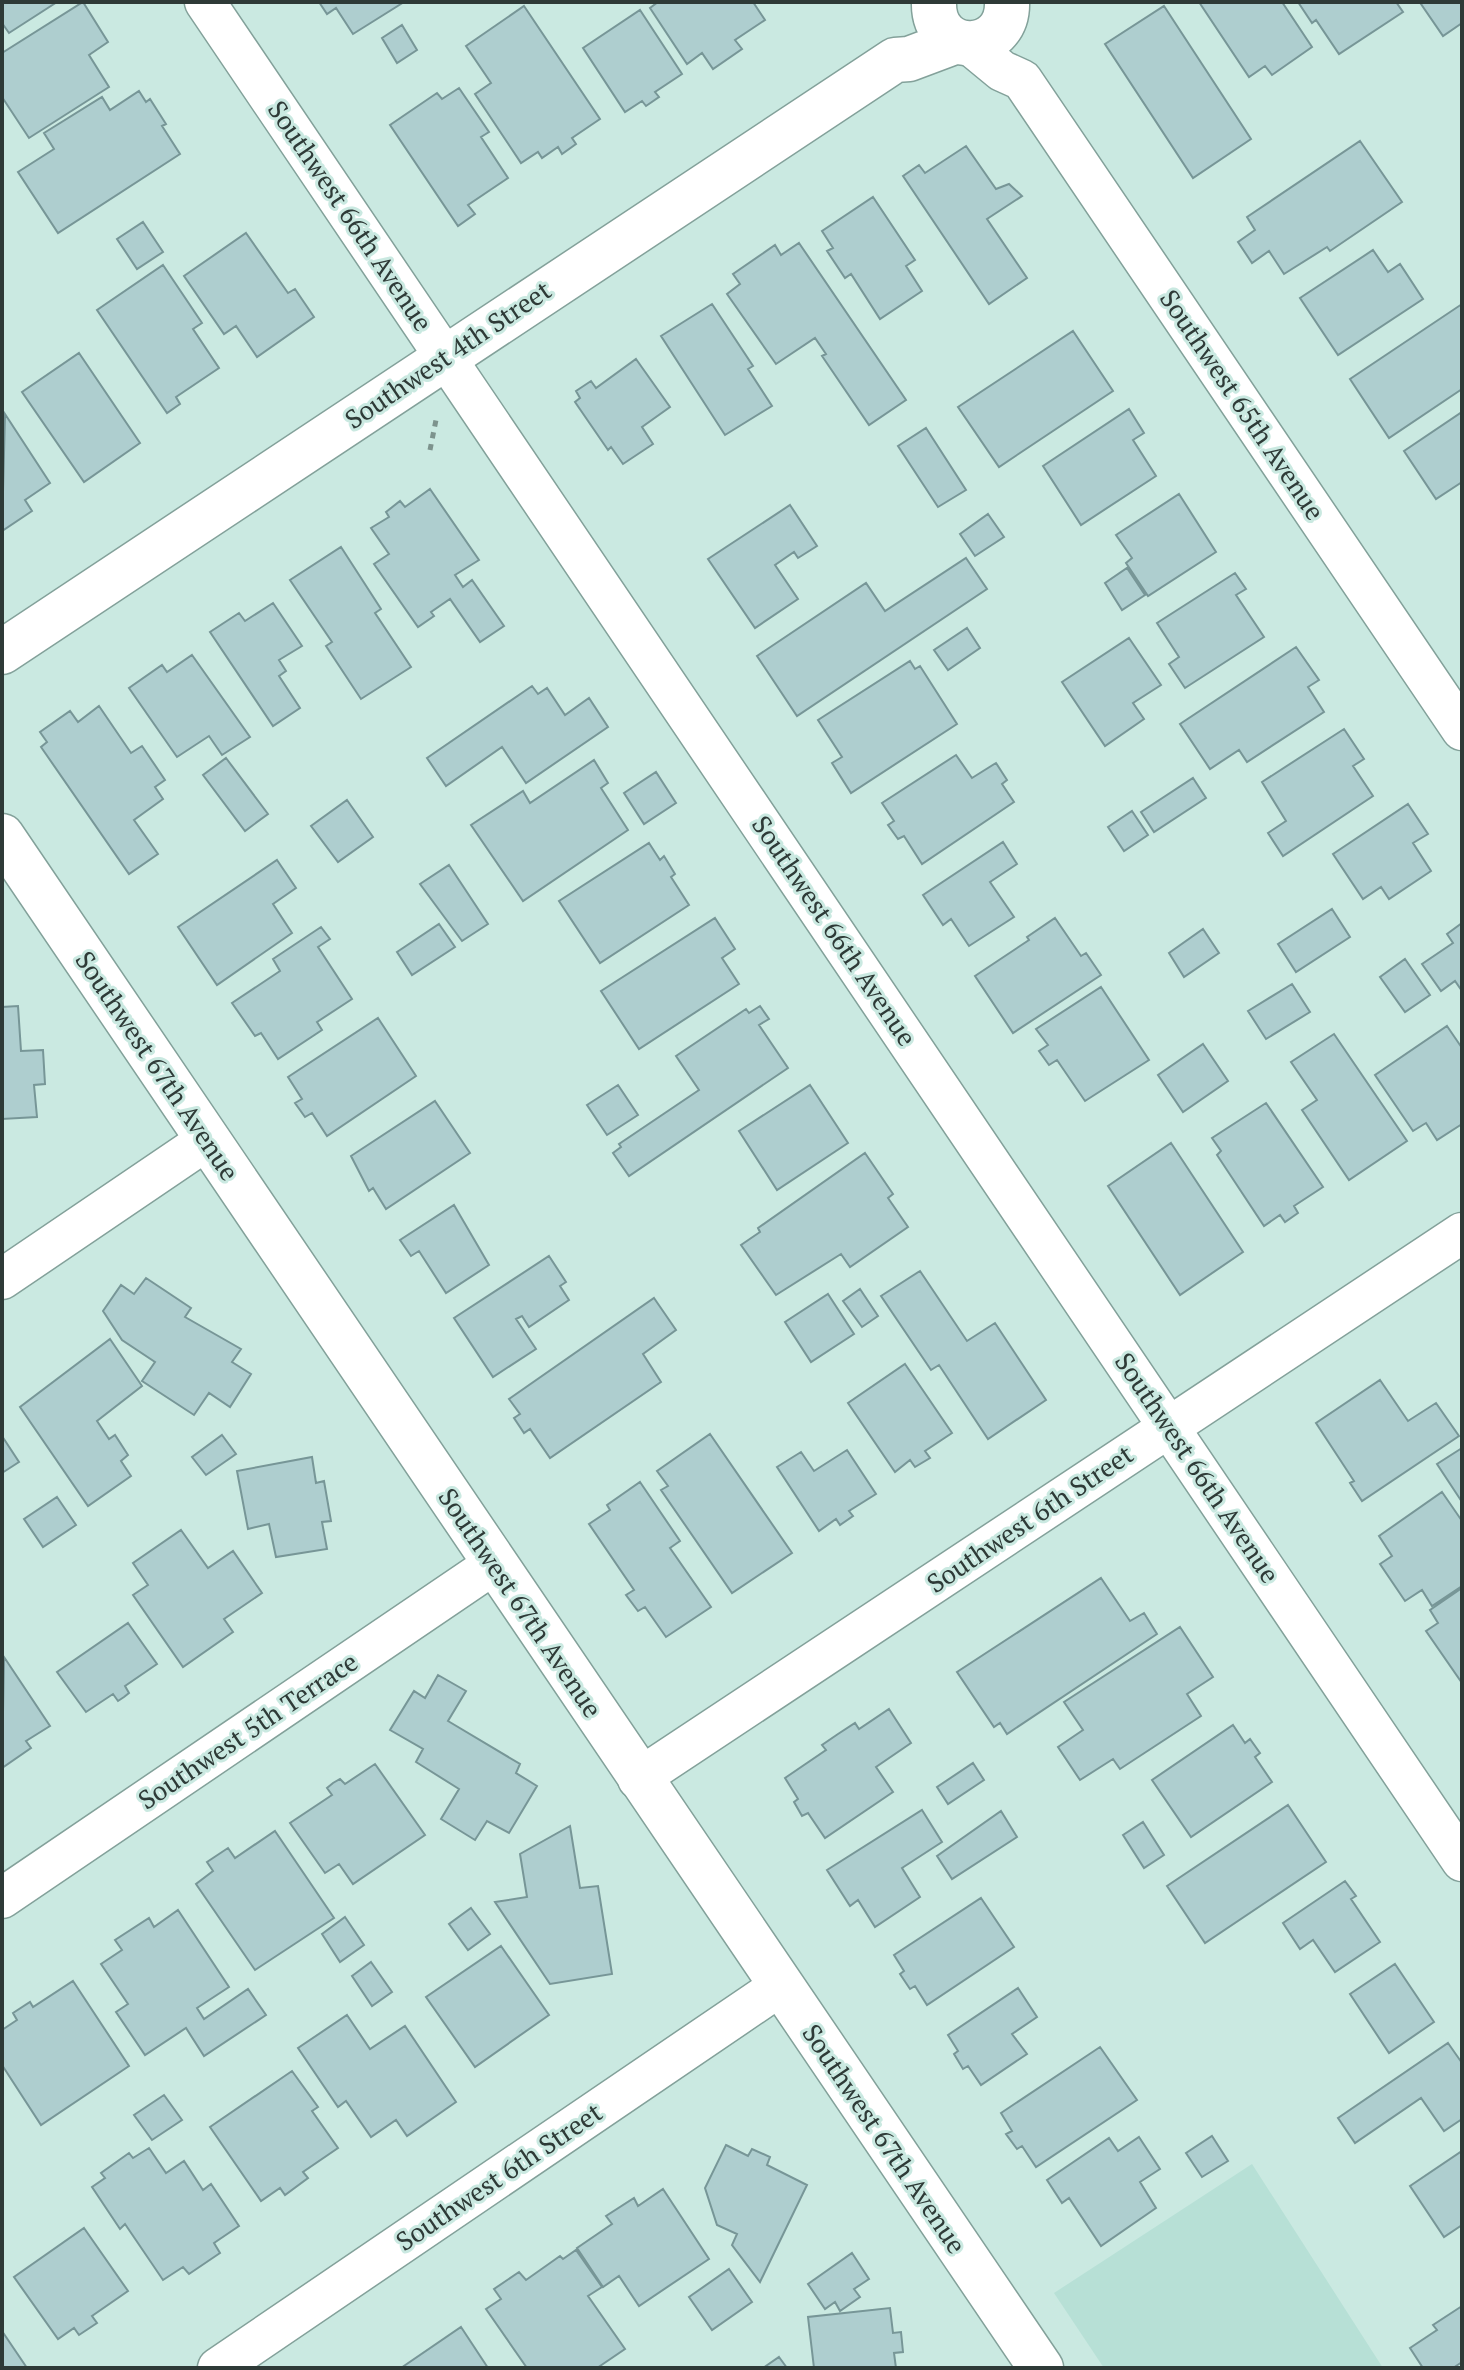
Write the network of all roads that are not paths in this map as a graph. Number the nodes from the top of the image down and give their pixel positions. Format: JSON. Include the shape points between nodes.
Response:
{"nodes":[{"id":1,"x":205,"y":2,"type":"edge"},
{"id":2,"x":933,"y":3,"type":"edge"},
{"id":3,"x":1009,"y":7,"type":"edge"},
{"id":4,"x":962,"y":42,"type":"junction"},
{"id":5,"x":895,"y":60,"type":"junction"},
{"id":6,"x":1022,"y":80,"type":"junction"},
{"id":7,"x":445,"y":357,"type":"junction"},
{"id":8,"x":2,"y":652,"type":"edge"},
{"id":9,"x":1462,"y":730,"type":"edge"},
{"id":10,"x":2,"y":836,"type":"edge"},
{"id":11,"x":207,"y":1140,"type":"junction"},
{"id":12,"x":1462,"y":1233,"type":"edge"},
{"id":13,"x":2,"y":1279,"type":"edge"},
{"id":14,"x":1169,"y":1426,"type":"junction"},
{"id":15,"x":494,"y":1564,"type":"junction"},
{"id":16,"x":638,"y":1779,"type":"junction"},
{"id":17,"x":1462,"y":1861,"type":"edge"},
{"id":18,"x":2,"y":1898,"type":"edge"},
{"id":19,"x":780,"y":1986,"type":"junction"},
{"id":20,"x":218,"y":2368,"type":"edge"},
{"id":21,"x":1041,"y":2368,"type":"edge"}],
"edges":[{"from":1,"to":7,"type":"street","name":"Southwest 66th Avenue"},
{"from":2,"to":4,"type":"main road","name":"Southwest 4th Street","via":[[939,27]]},
{"from":2,"to":5,"type":"main road","name":"Southwest 4th Street","via":[[898,43]]},
{"from":3,"to":4,"type":"main road","name":"Southwest 4th Street","via":[[992,36]]},
{"from":3,"to":6,"type":"street","name":"Southwest 65th Avenue"},
{"from":4,"to":5,"type":"main road","name":"Southwest 4th Street"},
{"from":4,"to":6,"type":"street","name":"Southwest 65th Avenue"},
{"from":5,"to":7,"type":"main road","name":"Southwest 4th Street"},
{"from":6,"to":9,"type":"street","name":"Southwest 65th Avenue"},
{"from":7,"to":8,"type":"main road","name":"Southwest 4th Street"},
{"from":7,"to":14,"type":"street","name":"Southwest 66th Avenue"},
{"from":10,"to":11,"type":"main road","name":"Southwest 67th Avenue"},
{"from":11,"to":13,"type":"street"},
{"from":11,"to":15,"type":"main road","name":"Southwest 67th Avenue"},
{"from":12,"to":14,"type":"street","name":"Southwest 6th Street"},
{"from":14,"to":16,"type":"street","name":"Southwest 6th Street"},
{"from":14,"to":17,"type":"street","name":"Southwest 66th Avenue"},
{"from":15,"to":16,"type":"main road","name":"Southwest 67th Avenue"},
{"from":15,"to":18,"type":"street","name":"Southwest 5th Terrace"},
{"from":16,"to":19,"type":"main road","name":"Southwest 67th Avenue"},
{"from":19,"to":20,"type":"street","name":"Southwest 6th Street"},
{"from":19,"to":21,"type":"main road","name":"Southwest 67th Avenue"}]}
